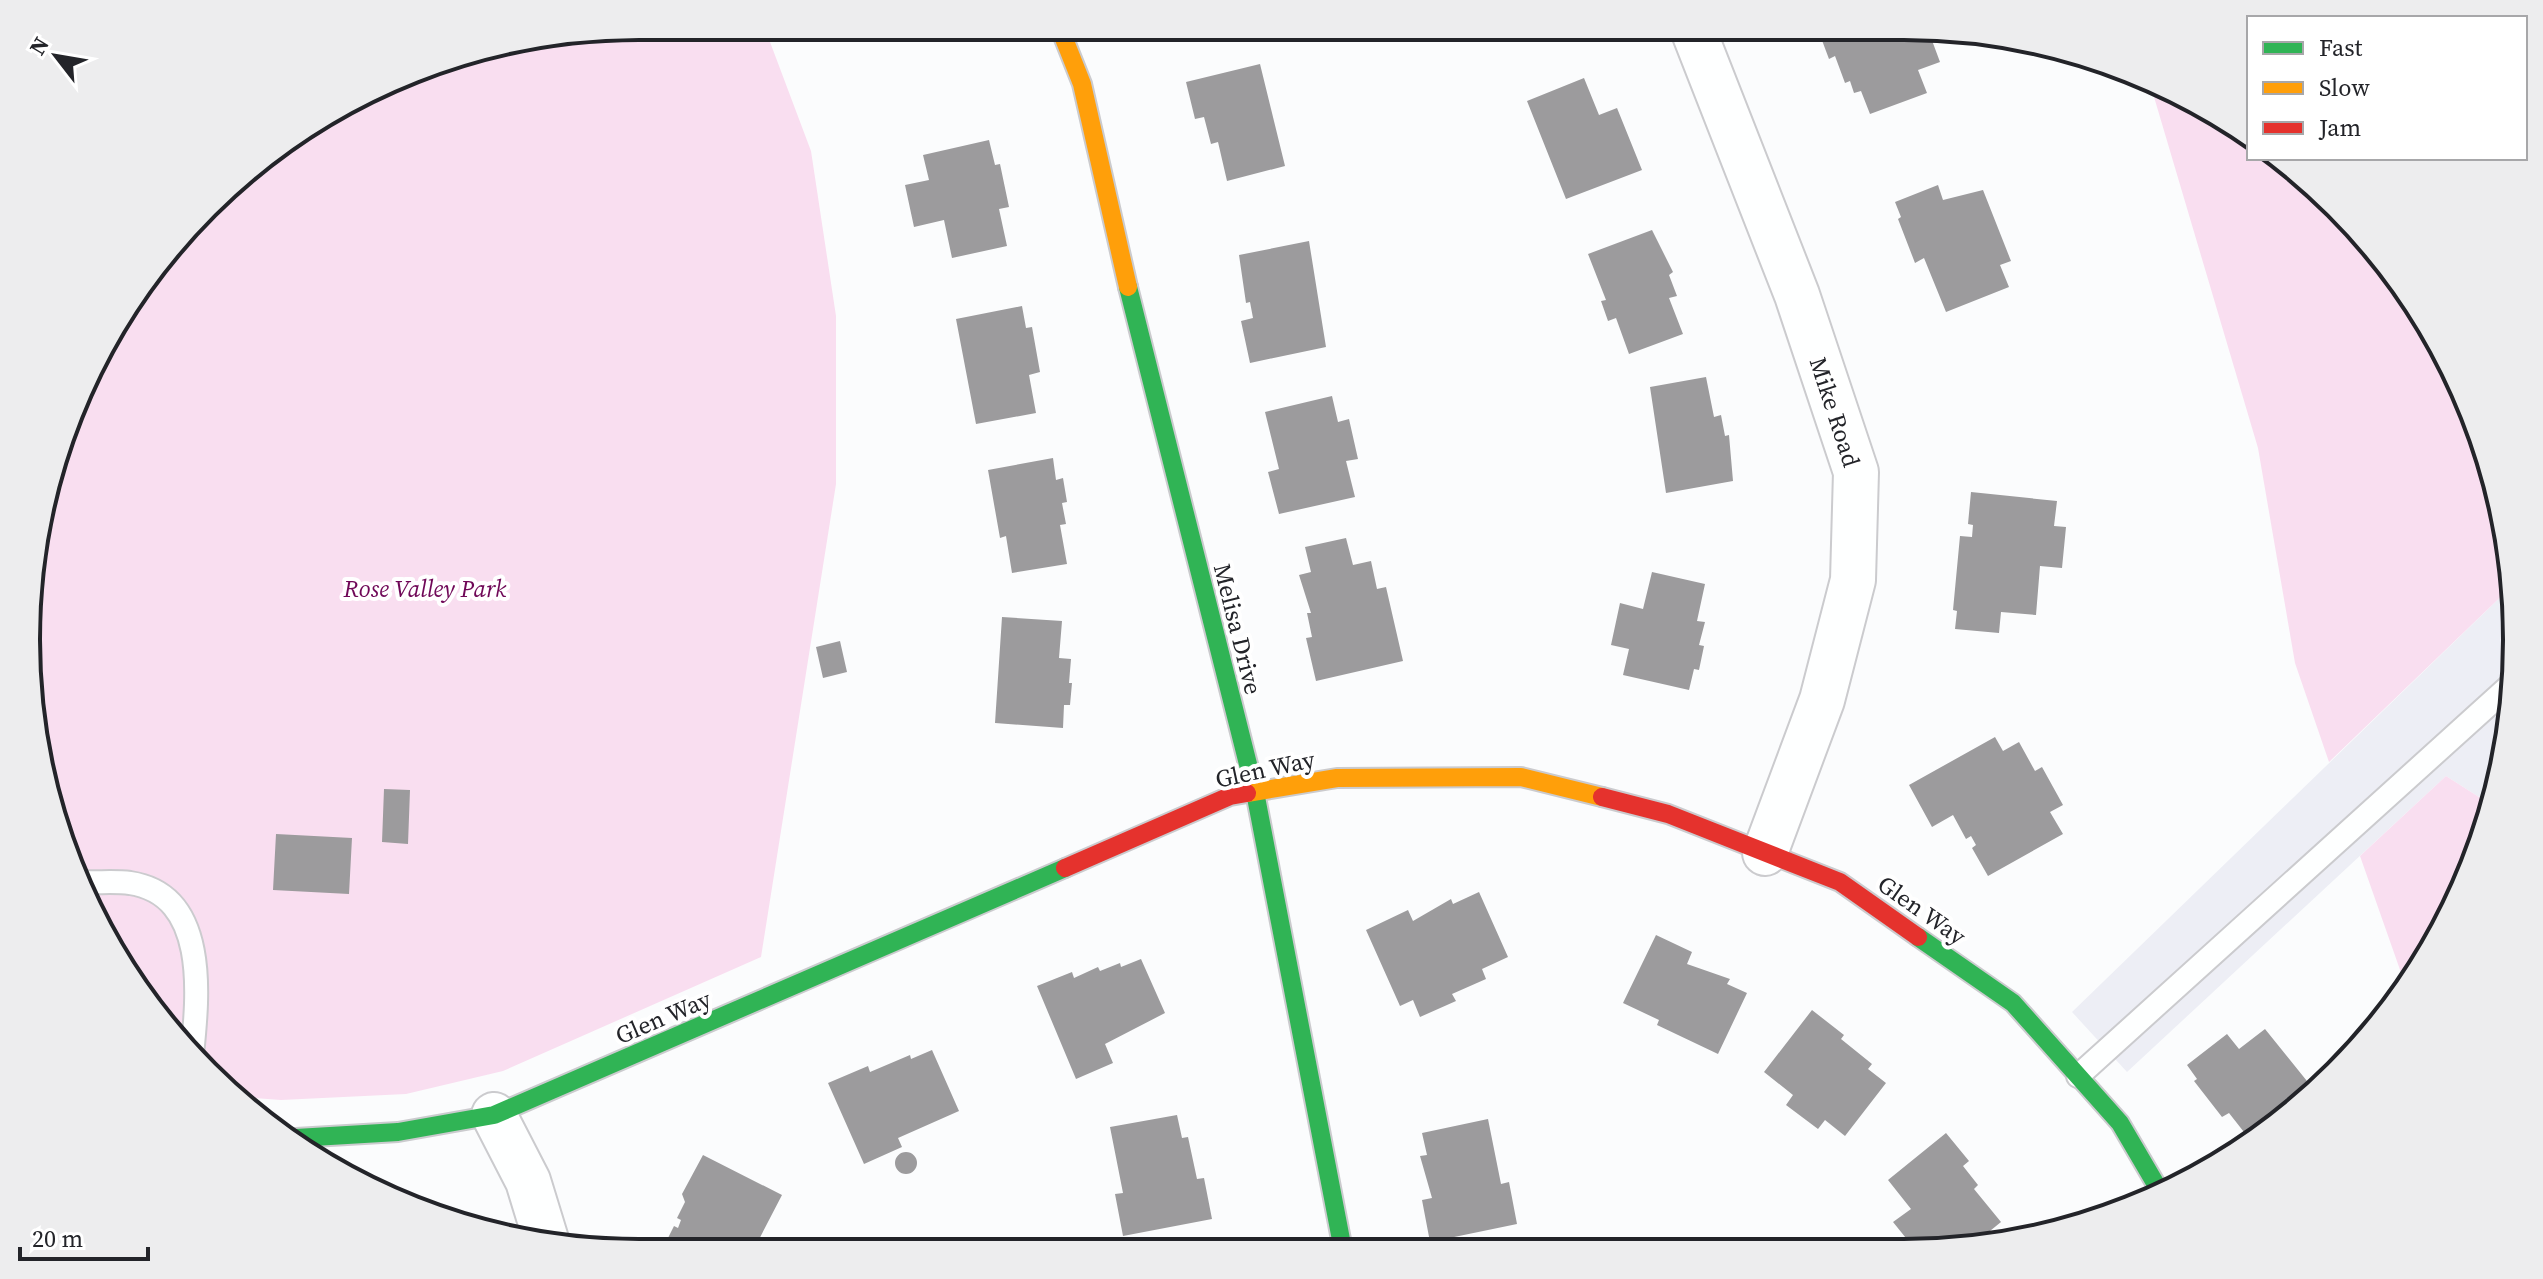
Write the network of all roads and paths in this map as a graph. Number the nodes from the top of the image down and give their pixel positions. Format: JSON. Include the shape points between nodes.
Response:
{"nodes":[{"id":1,"x":1065,"y":40,"type":"edge"},
{"id":2,"x":1697,"y":40,"type":"edge"},
{"id":3,"x":2500,"y":694,"type":"edge"},
{"id":4,"x":1255,"y":792,"type":"junction"},
{"id":5,"x":1765,"y":853,"type":"junction"},
{"id":6,"x":92,"y":882,"type":"edge"},
{"id":7,"x":193,"y":1040,"type":"edge"},
{"id":8,"x":2078,"y":1076,"type":"junction"},
{"id":9,"x":494,"y":1115,"type":"junction"},
{"id":10,"x":305,"y":1137,"type":"edge"},
{"id":11,"x":2155,"y":1183,"type":"edge"},
{"id":12,"x":543,"y":1231,"type":"edge"},
{"id":13,"x":1341,"y":1239,"type":"edge"}],
"edges":[{"from":1,"to":4,"type":"street","name":"Melisa Drive","via":[[1082,84]]},
{"from":2,"to":5,"type":"street","name":"Mike Road","via":[[1797,295],[1856,472],[1853,580],[1822,700]]},
{"from":3,"to":8,"type":"lane"},
{"from":4,"to":5,"type":"street","name":"Glen Way","via":[[1337,778],[1521,777],[1668,814]]},
{"from":4,"to":9,"type":"street","name":"Glen Way","via":[[1230,796]]},
{"from":4,"to":13,"type":"street","name":"Melisa Drive"},
{"from":5,"to":8,"type":"street","name":"Glen Way","via":[[1840,882],[2013,1003]]},
{"from":6,"to":7,"type":"lane","via":[[132,883],[165,897],[192,933]]},
{"from":8,"to":11,"type":"street","name":"Glen Way","via":[[2120,1123]]},
{"from":9,"to":10,"type":"street","name":"Glen Way","via":[[398,1132]]},
{"from":9,"to":12,"type":"street","via":[[528,1181]]}]}
